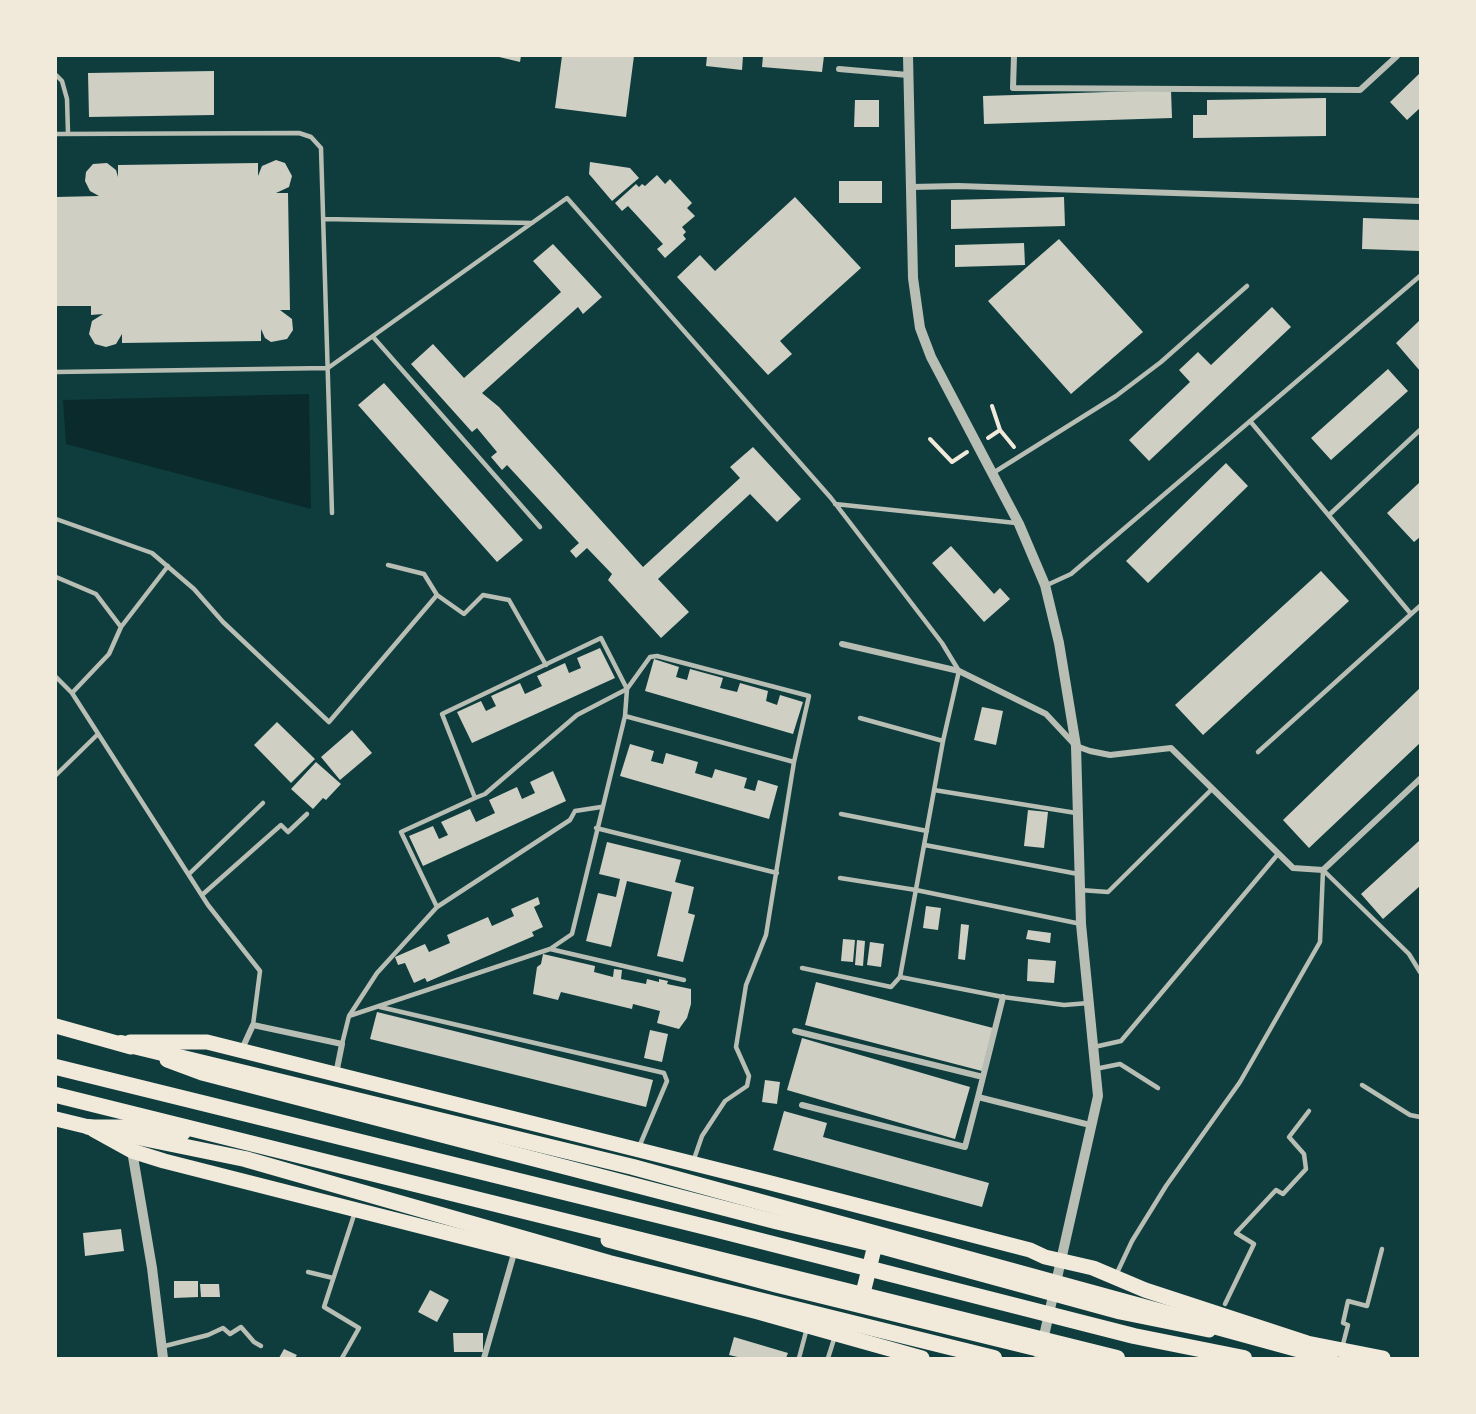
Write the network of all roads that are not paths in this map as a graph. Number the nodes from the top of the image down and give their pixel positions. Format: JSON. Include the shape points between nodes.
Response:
{"nodes":[{"id":1,"x":908,"y":56,"type":"edge"},
{"id":2,"x":1014,"y":56,"type":"edge"},
{"id":3,"x":1397,"y":56,"type":"edge"},
{"id":4,"x":839,"y":69,"type":"dead end"},
{"id":5,"x":56,"y":75,"type":"edge"},
{"id":6,"x":908,"y":75,"type":"junction"},
{"id":7,"x":68,"y":133,"type":"junction"},
{"id":8,"x":56,"y":134,"type":"edge"},
{"id":9,"x":911,"y":187,"type":"junction"},
{"id":10,"x":1420,"y":201,"type":"edge"},
{"id":11,"x":323,"y":219,"type":"junction"},
{"id":12,"x":532,"y":223,"type":"junction"},
{"id":13,"x":1420,"y":276,"type":"edge"},
{"id":14,"x":1247,"y":286,"type":"dead end"},
{"id":15,"x":374,"y":338,"type":"junction"},
{"id":16,"x":328,"y":368,"type":"junction"},
{"id":17,"x":56,"y":372,"type":"edge"},
{"id":18,"x":1250,"y":421,"type":"junction"},
{"id":19,"x":1420,"y":430,"type":"edge"},
{"id":20,"x":993,"y":473,"type":"junction"},
{"id":21,"x":835,"y":504,"type":"junction"},
{"id":22,"x":332,"y":513,"type":"dead end"},
{"id":23,"x":1329,"y":515,"type":"junction"},
{"id":24,"x":56,"y":519,"type":"edge"},
{"id":25,"x":1019,"y":524,"type":"junction"},
{"id":26,"x":540,"y":527,"type":"dead end"},
{"id":27,"x":168,"y":566,"type":"junction"},
{"id":28,"x":388,"y":566,"type":"dead end"},
{"id":29,"x":56,"y":577,"type":"edge"},
{"id":30,"x":1045,"y":585,"type":"junction"},
{"id":31,"x":437,"y":596,"type":"junction"},
{"id":32,"x":1420,"y":606,"type":"edge"},
{"id":33,"x":1411,"y":614,"type":"junction"},
{"id":34,"x":121,"y":627,"type":"junction"},
{"id":35,"x":842,"y":644,"type":"dead end"},
{"id":36,"x":546,"y":665,"type":"junction"},
{"id":37,"x":959,"y":671,"type":"junction"},
{"id":38,"x":56,"y":676,"type":"edge"},
{"id":39,"x":627,"y":689,"type":"junction"},
{"id":40,"x":72,"y":693,"type":"junction"},
{"id":41,"x":625,"y":716,"type":"junction"},
{"id":42,"x":860,"y":718,"type":"dead end"},
{"id":43,"x":98,"y":734,"type":"junction"},
{"id":44,"x":943,"y":741,"type":"junction"},
{"id":45,"x":1076,"y":746,"type":"junction"},
{"id":46,"x":1258,"y":752,"type":"dead end"},
{"id":47,"x":794,"y":762,"type":"junction"},
{"id":48,"x":56,"y":775,"type":"edge"},
{"id":49,"x":1420,"y":779,"type":"edge"},
{"id":50,"x":1212,"y":789,"type":"junction"},
{"id":51,"x":934,"y":790,"type":"junction"},
{"id":52,"x":475,"y":798,"type":"junction"},
{"id":53,"x":262,"y":803,"type":"dead end"},
{"id":54,"x":601,"y":807,"type":"junction"},
{"id":55,"x":1078,"y":813,"type":"junction"},
{"id":56,"x":307,"y":814,"type":"dead end"},
{"id":57,"x":841,"y":814,"type":"dead end"},
{"id":58,"x":596,"y":828,"type":"junction"},
{"id":59,"x":927,"y":831,"type":"junction"},
{"id":60,"x":925,"y":845,"type":"junction"},
{"id":61,"x":1278,"y":854,"type":"junction"},
{"id":62,"x":1323,"y":870,"type":"junction"},
{"id":63,"x":777,"y":873,"type":"junction"},
{"id":64,"x":189,"y":874,"type":"junction"},
{"id":65,"x":1079,"y":874,"type":"junction"},
{"id":66,"x":840,"y":878,"type":"dead end"},
{"id":67,"x":916,"y":890,"type":"junction"},
{"id":68,"x":1080,"y":890,"type":"junction"},
{"id":69,"x":202,"y":895,"type":"junction"},
{"id":70,"x":437,"y":907,"type":"junction"},
{"id":71,"x":1081,"y":924,"type":"junction"},
{"id":72,"x":550,"y":949,"type":"junction"},
{"id":73,"x":802,"y":968,"type":"dead end"},
{"id":74,"x":1420,"y":972,"type":"edge"},
{"id":75,"x":900,"y":977,"type":"junction"},
{"id":76,"x":684,"y":980,"type":"dead end"},
{"id":77,"x":1003,"y":997,"type":"junction"},
{"id":78,"x":1089,"y":1003,"type":"junction"},
{"id":79,"x":380,"y":1007,"type":"junction"},
{"id":80,"x":349,"y":1016,"type":"junction"},
{"id":81,"x":253,"y":1025,"type":"junction"},
{"id":82,"x":56,"y":1026,"type":"edge"},
{"id":83,"x":795,"y":1031,"type":"dead end"},
{"id":84,"x":121,"y":1043,"type":"junction"},
{"id":85,"x":342,"y":1044,"type":"junction"},
{"id":86,"x":1094,"y":1047,"type":"junction"},
{"id":87,"x":241,"y":1051,"type":"junction"},
{"id":88,"x":56,"y":1067,"type":"edge"},
{"id":89,"x":1095,"y":1069,"type":"junction"},
{"id":90,"x":336,"y":1075,"type":"junction"},
{"id":91,"x":983,"y":1077,"type":"junction"},
{"id":92,"x":1362,"y":1085,"type":"dead end"},
{"id":93,"x":1158,"y":1088,"type":"dead end"},
{"id":94,"x":56,"y":1095,"type":"edge"},
{"id":95,"x":978,"y":1097,"type":"junction"},
{"id":96,"x":802,"y":1105,"type":"dead end"},
{"id":97,"x":1310,"y":1111,"type":"dead end"},
{"id":98,"x":1420,"y":1117,"type":"edge"},
{"id":99,"x":56,"y":1119,"type":"edge"},
{"id":100,"x":1090,"y":1125,"type":"junction"},
{"id":101,"x":89,"y":1127,"type":"junction"},
{"id":102,"x":132,"y":1151,"type":"junction"},
{"id":103,"x":638,"y":1151,"type":"junction"},
{"id":104,"x":692,"y":1165,"type":"junction"},
{"id":105,"x":763,"y":1181,"type":"junction"},
{"id":106,"x":356,"y":1209,"type":"junction"},
{"id":107,"x":777,"y":1222,"type":"junction"},
{"id":108,"x":875,"y":1245,"type":"junction"},
{"id":109,"x":515,"y":1250,"type":"junction"},
{"id":110,"x":1382,"y":1250,"type":"dead end"},
{"id":111,"x":1062,"y":1261,"type":"junction"},
{"id":112,"x":308,"y":1272,"type":"dead end"},
{"id":113,"x":333,"y":1278,"type":"junction"},
{"id":114,"x":1114,"y":1278,"type":"junction"},
{"id":115,"x":776,"y":1286,"type":"junction"},
{"id":116,"x":1054,"y":1294,"type":"junction"},
{"id":117,"x":1225,"y":1304,"type":"dead end"},
{"id":118,"x":860,"y":1305,"type":"junction"},
{"id":119,"x":739,"y":1307,"type":"junction"},
{"id":120,"x":808,"y":1325,"type":"junction"},
{"id":121,"x":836,"y":1334,"type":"junction"},
{"id":122,"x":1307,"y":1343,"type":"junction"},
{"id":123,"x":261,"y":1346,"type":"dead end"},
{"id":124,"x":162,"y":1353,"type":"edge"},
{"id":125,"x":1040,"y":1354,"type":"edge"},
{"id":126,"x":1335,"y":1354,"type":"edge"},
{"id":127,"x":902,"y":1356,"type":"edge"},
{"id":128,"x":342,"y":1359,"type":"edge"},
{"id":129,"x":484,"y":1359,"type":"edge"},
{"id":130,"x":798,"y":1359,"type":"edge"},
{"id":131,"x":828,"y":1359,"type":"edge"},
{"id":132,"x":922,"y":1359,"type":"edge"},
{"id":133,"x":994,"y":1359,"type":"edge"},
{"id":134,"x":1074,"y":1359,"type":"edge"},
{"id":135,"x":1117,"y":1359,"type":"edge"},
{"id":136,"x":1244,"y":1359,"type":"edge"},
{"id":137,"x":1383,"y":1359,"type":"edge"}],
"edges":[{"from":1,"to":6,"type":"street"},
{"from":2,"to":3,"type":"street","via":[[1013,88],[1360,90]]},
{"from":4,"to":6,"type":"street"},
{"from":5,"to":7,"type":"lane","via":[[62,81],[66,99]]},
{"from":6,"to":9,"type":"street"},
{"from":7,"to":8,"type":"lane"},
{"from":7,"to":11,"type":"lane","via":[[299,133],[311,137],[321,148]]},
{"from":9,"to":10,"type":"street"},
{"from":9,"to":20,"type":"street","via":[[913,278],[920,328],[931,357]]},
{"from":11,"to":12,"type":"lane"},
{"from":11,"to":16,"type":"lane"},
{"from":12,"to":15,"type":"lane"},
{"from":12,"to":21,"type":"lane","via":[[567,198]]},
{"from":13,"to":18,"type":"lane"},
{"from":14,"to":20,"type":"lane","via":[[1143,376]]},
{"from":15,"to":16,"type":"lane"},
{"from":15,"to":26,"type":"lane"},
{"from":16,"to":17,"type":"lane"},
{"from":16,"to":22,"type":"lane"},
{"from":18,"to":23,"type":"lane"},
{"from":18,"to":30,"type":"lane","via":[[1071,574]]},
{"from":19,"to":23,"type":"lane"},
{"from":20,"to":25,"type":"street"},
{"from":21,"to":25,"type":"lane"},
{"from":21,"to":37,"type":"lane"},
{"from":23,"to":33,"type":"lane"},
{"from":24,"to":27,"type":"lane","via":[[152,553]]},
{"from":25,"to":30,"type":"street"},
{"from":27,"to":31,"type":"lane","via":[[329,722]]},
{"from":27,"to":34,"type":"lane"},
{"from":28,"to":31,"type":"lane","via":[[424,574]]},
{"from":29,"to":34,"type":"lane","via":[[96,594]]},
{"from":30,"to":45,"type":"street"},
{"from":31,"to":36,"type":"lane","via":[[464,614],[483,595],[509,600]]},
{"from":32,"to":33,"type":"lane"},
{"from":33,"to":46,"type":"lane"},
{"from":34,"to":40,"type":"lane","via":[[109,654]]},
{"from":35,"to":37,"type":"street"},
{"from":36,"to":39,"type":"lane","via":[[601,638]]},
{"from":36,"to":52,"type":"lane","via":[[442,714]]},
{"from":37,"to":44,"type":"lane"},
{"from":37,"to":45,"type":"street","via":[[1052,718]]},
{"from":38,"to":40,"type":"lane"},
{"from":39,"to":41,"type":"lane"},
{"from":39,"to":47,"type":"lane","via":[[650,657],[657,656],[809,696]]},
{"from":39,"to":52,"type":"lane","via":[[577,715],[485,794]]},
{"from":40,"to":43,"type":"lane"},
{"from":41,"to":47,"type":"lane"},
{"from":41,"to":54,"type":"lane"},
{"from":42,"to":44,"type":"lane"},
{"from":43,"to":48,"type":"lane"},
{"from":43,"to":64,"type":"lane"},
{"from":44,"to":51,"type":"lane"},
{"from":45,"to":50,"type":"street","via":[[1110,755],[1171,748]]},
{"from":45,"to":55,"type":"street"},
{"from":47,"to":63,"type":"lane"},
{"from":49,"to":62,"type":"street"},
{"from":50,"to":61,"type":"street"},
{"from":50,"to":68,"type":"lane","via":[[1108,891]]},
{"from":51,"to":55,"type":"lane"},
{"from":51,"to":59,"type":"lane"},
{"from":52,"to":70,"type":"lane","via":[[401,832]]},
{"from":53,"to":64,"type":"lane"},
{"from":54,"to":58,"type":"lane"},
{"from":54,"to":70,"type":"lane","via":[[575,811],[570,820]]},
{"from":55,"to":65,"type":"street"},
{"from":56,"to":69,"type":"lane","via":[[288,832],[281,825]]},
{"from":57,"to":59,"type":"lane"},
{"from":58,"to":63,"type":"lane"},
{"from":58,"to":72,"type":"lane","via":[[572,934]]},
{"from":59,"to":60,"type":"lane"},
{"from":60,"to":65,"type":"lane"},
{"from":60,"to":67,"type":"lane"},
{"from":61,"to":62,"type":"street","via":[[1293,868]]},
{"from":61,"to":86,"type":"lane","via":[[1121,1041]]},
{"from":62,"to":74,"type":"lane","via":[[1409,954]]},
{"from":62,"to":114,"type":"lane","via":[[1320,942],[1240,1082],[1166,1186]]},
{"from":63,"to":104,"type":"lane","via":[[766,935],[746,985],[736,1047],[749,1076],[747,1086],[724,1101],[702,1136]]},
{"from":64,"to":69,"type":"lane"},
{"from":65,"to":68,"type":"street"},
{"from":66,"to":67,"type":"lane"},
{"from":67,"to":71,"type":"lane"},
{"from":67,"to":75,"type":"lane"},
{"from":68,"to":71,"type":"street"},
{"from":69,"to":81,"type":"lane","via":[[260,970]]},
{"from":70,"to":80,"type":"lane","via":[[376,973]]},
{"from":71,"to":78,"type":"street"},
{"from":72,"to":76,"type":"lane"},
{"from":72,"to":79,"type":"lane"},
{"from":73,"to":75,"type":"lane","via":[[891,987]]},
{"from":75,"to":77,"type":"lane"},
{"from":77,"to":78,"type":"lane","via":[[1064,1005]]},
{"from":77,"to":91,"type":"street"},
{"from":78,"to":86,"type":"street"},
{"from":79,"to":80,"type":"lane"},
{"from":79,"to":103,"type":"lane","via":[[664,1073],[667,1081]]},
{"from":80,"to":85,"type":"lane"},
{"from":81,"to":85,"type":"street"},
{"from":81,"to":87,"type":"street"},
{"from":82,"to":84,"type":"main road"},
{"from":83,"to":91,"type":"street"},
{"from":84,"to":87,"type":"main road","via":[[207,1042]]},
{"from":84,"to":107,"type":"main road","via":[[202,1073]]},
{"from":84,"to":126,"type":"highway","via":[[633,1167]]},
{"from":85,"to":90,"type":"street"},
{"from":86,"to":89,"type":"street"},
{"from":87,"to":90,"type":"main road"},
{"from":88,"to":136,"type":"highway","via":[[1134,1336]]},
{"from":89,"to":93,"type":"lane","via":[[1120,1064]]},
{"from":89,"to":100,"type":"street","via":[[1098,1096]]},
{"from":90,"to":103,"type":"main road"},
{"from":91,"to":95,"type":"street"},
{"from":92,"to":98,"type":"lane","via":[[1404,1112]]},
{"from":94,"to":135,"type":"highway"},
{"from":95,"to":96,"type":"street","via":[[965,1147]]},
{"from":95,"to":100,"type":"street"},
{"from":97,"to":117,"type":"lane","via":[[1289,1137],[1304,1154],[1306,1168],[1283,1194],[1276,1190],[1236,1233],[1254,1244]]},
{"from":99,"to":101,"type":"main road"},
{"from":100,"to":111,"type":"street"},
{"from":101,"to":102,"type":"main road"},
{"from":101,"to":115,"type":"main road","via":[[179,1132],[237,1144]]},
{"from":101,"to":133,"type":"highway","via":[[245,1159],[609,1263]]},
{"from":102,"to":106,"type":"main road"},
{"from":102,"to":124,"type":"street"},
{"from":103,"to":104,"type":"main road"},
{"from":104,"to":105,"type":"main road"},
{"from":105,"to":107,"type":"main road"},
{"from":105,"to":111,"type":"main road"},
{"from":106,"to":109,"type":"main road"},
{"from":106,"to":113,"type":"lane"},
{"from":107,"to":108,"type":"main road"},
{"from":108,"to":116,"type":"main road"},
{"from":108,"to":118,"type":"main road"},
{"from":109,"to":119,"type":"main road"},
{"from":109,"to":129,"type":"street"},
{"from":110,"to":126,"type":"lane","via":[[1366,1306],[1348,1301],[1343,1323],[1348,1325]]},
{"from":111,"to":114,"type":"main road"},
{"from":111,"to":116,"type":"street"},
{"from":112,"to":113,"type":"lane"},
{"from":113,"to":128,"type":"lane","via":[[324,1307],[359,1328]]},
{"from":114,"to":122,"type":"main road"},
{"from":115,"to":118,"type":"main road"},
{"from":115,"to":119,"type":"main road"},
{"from":116,"to":122,"type":"main road","via":[[1185,1328]]},
{"from":116,"to":125,"type":"street"},
{"from":118,"to":125,"type":"main road"},
{"from":119,"to":120,"type":"main road"},
{"from":120,"to":121,"type":"main road"},
{"from":120,"to":130,"type":"lane"},
{"from":121,"to":127,"type":"main road"},
{"from":121,"to":131,"type":"lane"},
{"from":122,"to":126,"type":"main road"},
{"from":123,"to":124,"type":"lane","via":[[241,1327],[230,1334],[223,1328]]},
{"from":125,"to":134,"type":"main road"},
{"from":126,"to":137,"type":"main road"},
{"from":127,"to":132,"type":"main road"}]}
